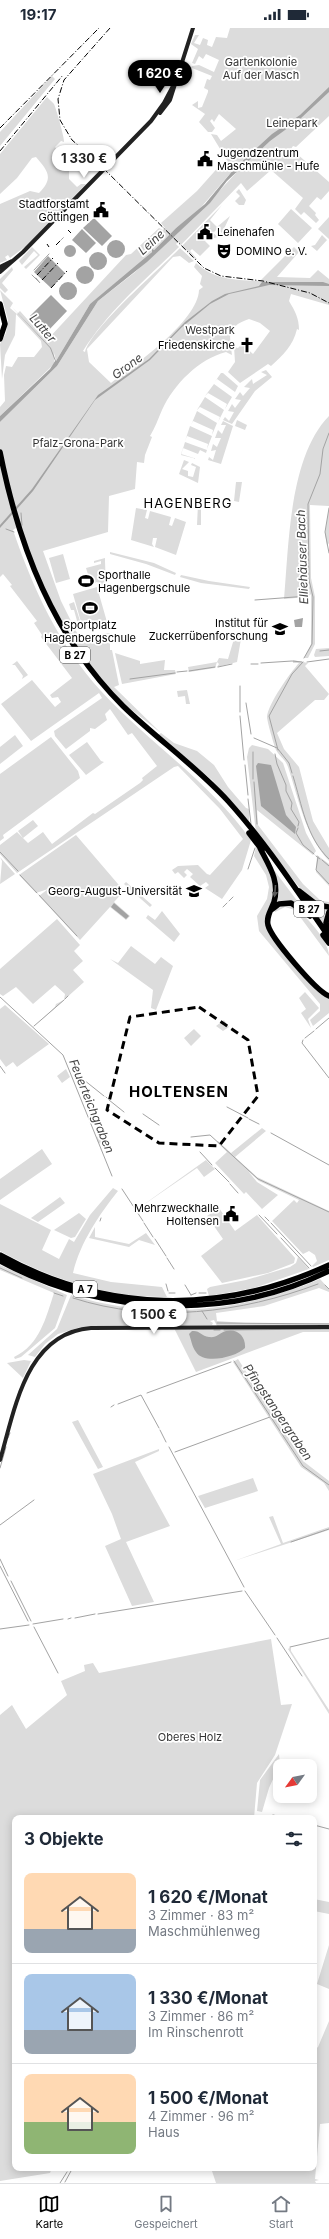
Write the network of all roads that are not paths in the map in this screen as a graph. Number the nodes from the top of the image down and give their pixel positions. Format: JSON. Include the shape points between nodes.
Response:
{"nodes":[{"id":1,"x":193,"y":28,"type":"edge"},
{"id":2,"x":173,"y":86,"type":"junction"},
{"id":3,"x":151,"y":121,"type":"junction"},
{"id":4,"x":14,"y":260,"type":"junction"},
{"id":5,"x":0,"y":268,"type":"edge"},
{"id":6,"x":0,"y":272,"type":"edge"},
{"id":7,"x":0,"y":304,"type":"edge"},
{"id":8,"x":4,"y":317,"type":"junction"},
{"id":9,"x":0,"y":327,"type":"edge"},
{"id":10,"x":0,"y":339,"type":"edge"},
{"id":11,"x":0,"y":452,"type":"edge"},
{"id":12,"x":0,"y":468,"type":"edge"},
{"id":13,"x":17,"y":529,"type":"junction"},
{"id":14,"x":154,"y":734,"type":"junction"},
{"id":15,"x":174,"y":756,"type":"junction"},
{"id":16,"x":244,"y":823,"type":"junction"},
{"id":17,"x":259,"y":843,"type":"junction"},
{"id":18,"x":289,"y":881,"type":"junction"},
{"id":19,"x":329,"y":907,"type":"edge"},
{"id":20,"x":270,"y":910,"type":"junction"},
{"id":21,"x":329,"y":912,"type":"edge"},
{"id":22,"x":310,"y":916,"type":"junction"},
{"id":23,"x":329,"y":932,"type":"edge"},
{"id":24,"x":329,"y":937,"type":"edge"},
{"id":25,"x":329,"y":943,"type":"edge"},
{"id":26,"x":329,"y":996,"type":"edge"},
{"id":27,"x":0,"y":1254,"type":"edge"},
{"id":28,"x":0,"y":1261,"type":"edge"},
{"id":29,"x":329,"y":1264,"type":"edge"},
{"id":30,"x":324,"y":1271,"type":"edge"},
{"id":31,"x":311,"y":1276,"type":"junction"},
{"id":32,"x":329,"y":1327,"type":"edge"},
{"id":33,"x":0,"y":1460,"type":"edge"}],
"edges":[{"from":1,"to":2,"type":"main road"},
{"from":2,"to":3,"type":"main road"},
{"from":2,"to":3,"type":"main road","via":[[167,104]]},
{"from":3,"to":4,"type":"main road"},
{"from":4,"to":5,"type":"main road"},
{"from":4,"to":6,"type":"main road"},
{"from":7,"to":8,"type":"highway"},
{"from":8,"to":9,"type":"highway"},
{"from":8,"to":10,"type":"highway"},
{"from":11,"to":13,"type":"highway","number":"B 27"},
{"from":12,"to":13,"type":"highway","number":"B 27"},
{"from":13,"to":14,"type":"highway","number":"B 27","via":[[40,586],[69,640],[107,689]]},
{"from":13,"to":15,"type":"highway","number":"B 27","via":[[38,592],[73,653],[116,705]]},
{"from":14,"to":15,"type":"highway","number":"B 27"},
{"from":14,"to":16,"type":"highway","number":"B 27","via":[[213,785]]},
{"from":15,"to":16,"type":"highway","number":"B 27"},
{"from":16,"to":17,"type":"highway","number":"B 27"},
{"from":17,"to":18,"type":"highway","number":"B 27"},
{"from":17,"to":20,"type":"highway","one_way":true,"via":[[276,886]]},
{"from":17,"to":22,"type":"highway","number":"B 27"},
{"from":18,"to":19,"type":"highway","via":[[314,904]]},
{"from":18,"to":24,"type":"highway","number":"B 27"},
{"from":20,"to":22,"type":"highway","via":[[279,904],[291,903]]},
{"from":20,"to":26,"type":"highway","via":[[268,922],[272,934],[314,985]]},
{"from":21,"to":23,"type":"highway","via":[[326,923]]},
{"from":22,"to":25,"type":"highway","number":"B 27"},
{"from":27,"to":31,"type":"highway","number":"A 7","via":[[38,1273],[76,1287],[151,1300],[186,1301],[228,1297]]},
{"from":28,"to":31,"type":"highway","number":"A 7","via":[[38,1279],[71,1290],[111,1300],[152,1305],[188,1306],[235,1301],[270,1293]]},
{"from":29,"to":30,"type":"highway","number":"A 7"},
{"from":30,"to":31,"type":"highway","number":"A 7"},
{"from":32,"to":33,"type":"main road","via":[[91,1328],[68,1332],[50,1342],[35,1360],[13,1414]]}]}
